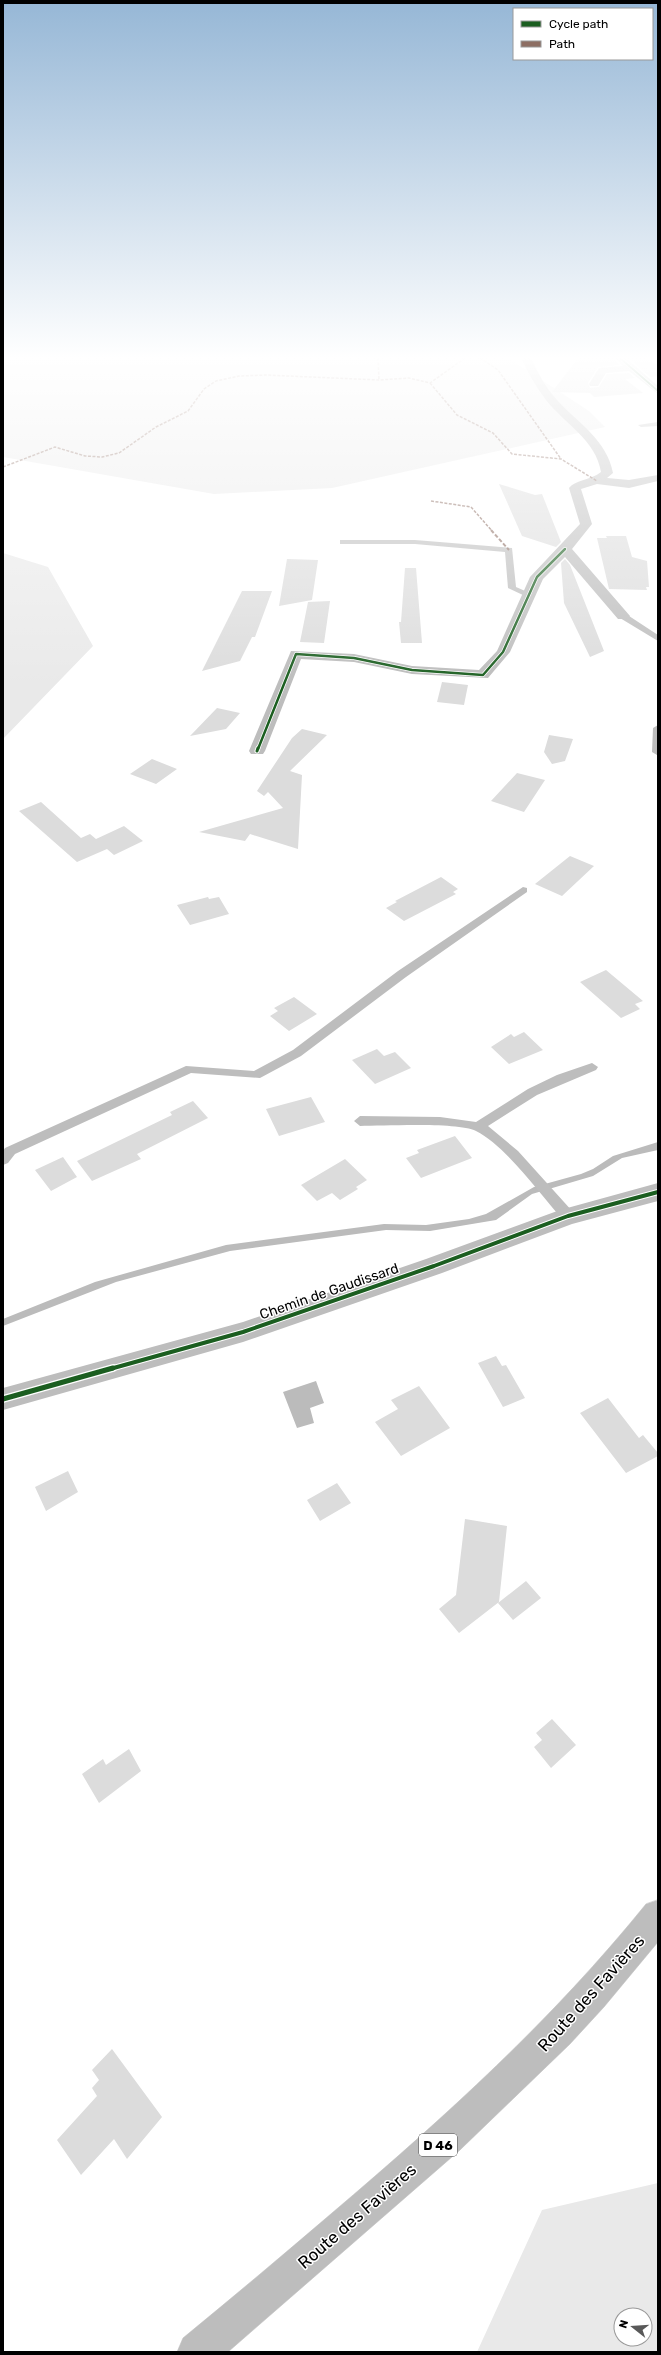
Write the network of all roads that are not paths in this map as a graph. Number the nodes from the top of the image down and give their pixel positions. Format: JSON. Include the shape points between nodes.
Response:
{"nodes":[{"id":1,"x":607,"y":468,"type":"edge"},
{"id":2,"x":658,"y":478,"type":"edge"},
{"id":3,"x":597,"y":481,"type":"junction"},
{"id":4,"x":342,"y":542,"type":"dead end"},
{"id":5,"x":565,"y":549,"type":"junction"},
{"id":6,"x":528,"y":594,"type":"junction"},
{"id":7,"x":623,"y":616,"type":"joint"},
{"id":8,"x":658,"y":639,"type":"edge"},
{"id":9,"x":658,"y":728,"type":"edge"},
{"id":10,"x":257,"y":751,"type":"dead end"},
{"id":11,"x":656,"y":752,"type":"dead end"},
{"id":12,"x":524,"y":890,"type":"dead end"},
{"id":13,"x":592,"y":1067,"type":"dead end"},
{"id":14,"x":360,"y":1121,"type":"dead end"},
{"id":15,"x":478,"y":1127,"type":"junction"},
{"id":16,"x":3,"y":1160,"type":"edge"},
{"id":17,"x":658,"y":1192,"type":"edge"},
{"id":18,"x":568,"y":1216,"type":"junction"},
{"id":19,"x":3,"y":1399,"type":"edge"},
{"id":20,"x":658,"y":1916,"type":"edge"},
{"id":21,"x":197,"y":2352,"type":"edge"}],
"edges":[{"from":1,"to":3,"type":"street","via":[[608,473]]},
{"from":2,"to":3,"type":"street","via":[[630,484]]},
{"from":3,"to":5,"type":"street","via":[[575,488],[586,524]]},
{"from":4,"to":6,"type":"lane","via":[[415,542],[509,550],[512,588]]},
{"from":5,"to":6,"type":"street","via":[[537,577]]},
{"from":5,"to":7,"type":"street"},
{"from":6,"to":10,"type":"street","via":[[503,652],[483,675],[412,670],[354,658],[296,654]]},
{"from":7,"to":8,"type":"lane"},
{"from":9,"to":11,"type":"lane"},
{"from":12,"to":16,"type":"lane","via":[[402,974],[297,1053],[256,1075],[190,1069],[10,1151]]},
{"from":13,"to":15,"type":"lane","via":[[566,1075],[511,1102]]},
{"from":14,"to":15,"type":"lane","via":[[452,1123]]},
{"from":15,"to":18,"type":"lane","via":[[496,1139]]},
{"from":17,"to":18,"type":"street","name":"Chemin de Gaudissard"},
{"from":18,"to":19,"type":"street","name":"Chemin de Gaudissard","via":[[426,1269],[242,1332]]},
{"from":20,"to":21,"type":"street","name":"Route des Favières","number":"D 46","via":[[604,1984],[505,2085]]}]}
